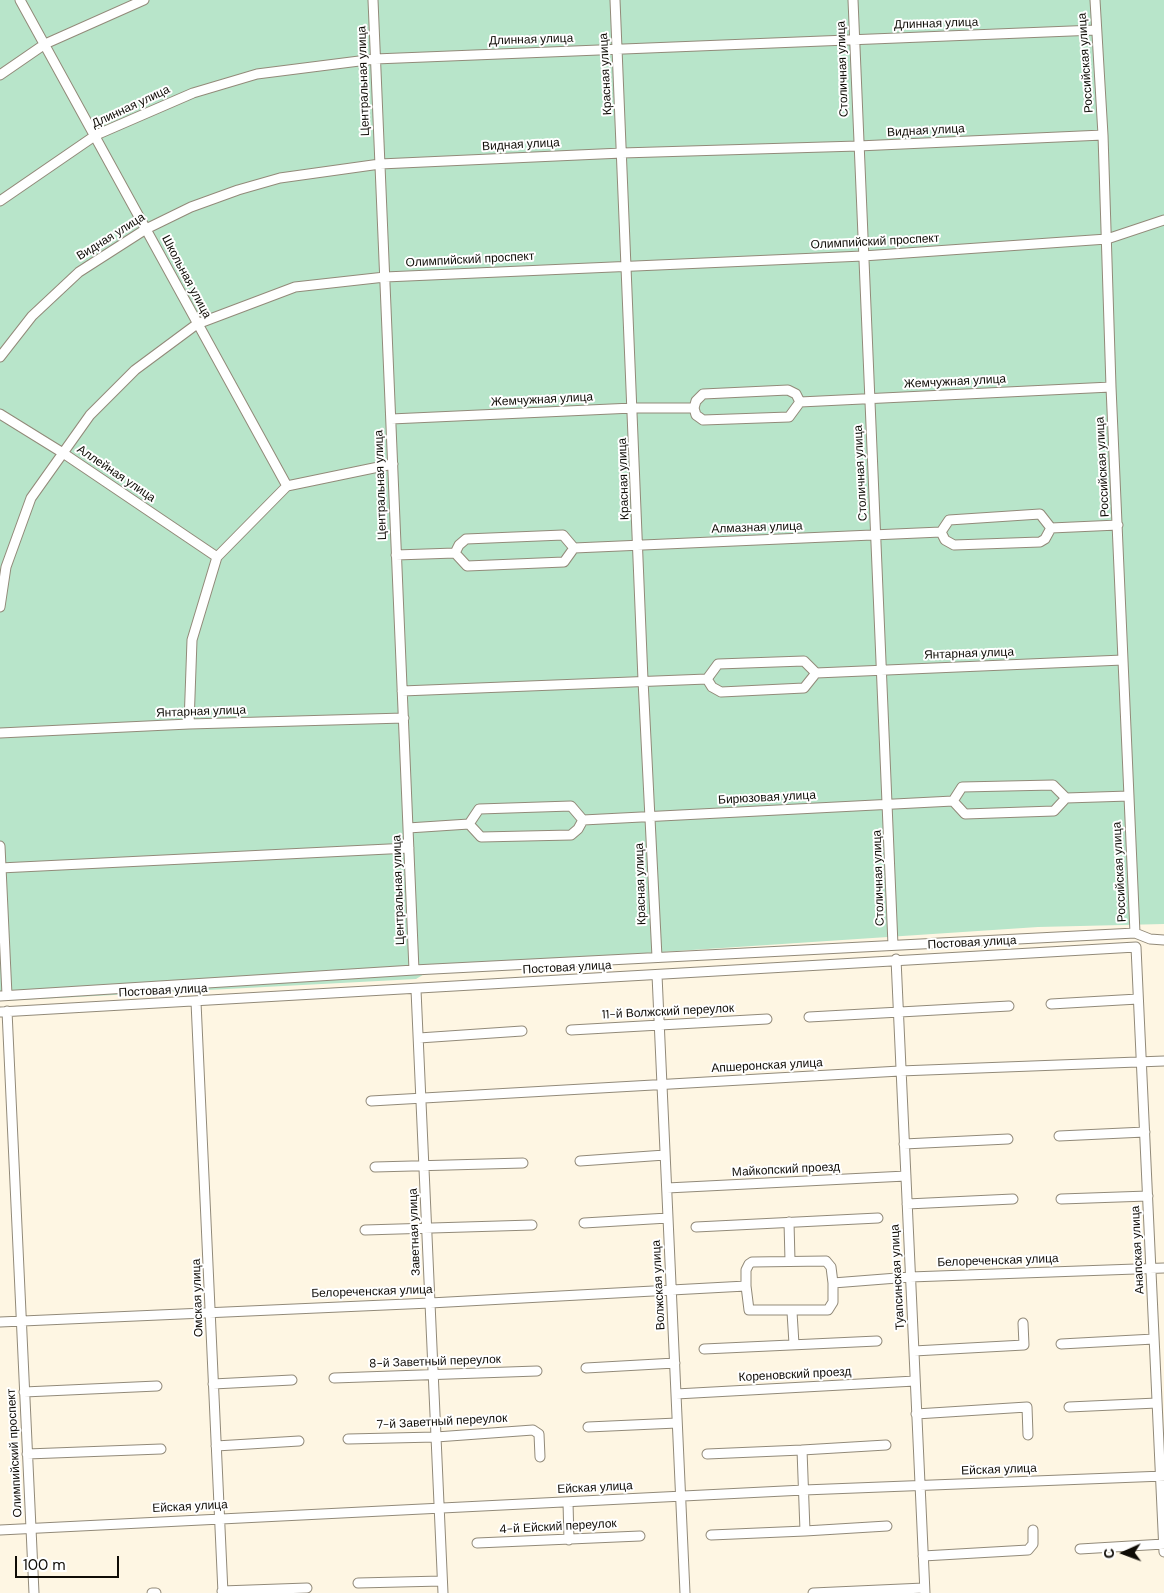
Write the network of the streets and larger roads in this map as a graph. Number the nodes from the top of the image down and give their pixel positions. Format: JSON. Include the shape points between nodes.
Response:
{"nodes":[{"id":1,"x":20,"y":0,"type":"edge"},
{"id":2,"x":144,"y":0,"type":"edge"},
{"id":3,"x":372,"y":0,"type":"edge"},
{"id":4,"x":616,"y":0,"type":"edge"},
{"id":5,"x":853,"y":0,"type":"edge"},
{"id":6,"x":1095,"y":0,"type":"edge"},
{"id":7,"x":1096,"y":30,"type":"junction"},
{"id":8,"x":854,"y":39,"type":"junction"},
{"id":9,"x":45,"y":44,"type":"junction"},
{"id":10,"x":618,"y":49,"type":"junction"},
{"id":11,"x":375,"y":59,"type":"junction"},
{"id":12,"x":0,"y":75,"type":"edge"},
{"id":13,"x":96,"y":135,"type":"junction"},
{"id":14,"x":1103,"y":135,"type":"junction"},
{"id":15,"x":858,"y":146,"type":"junction"},
{"id":16,"x":622,"y":153,"type":"junction"},
{"id":17,"x":380,"y":164,"type":"junction"},
{"id":18,"x":0,"y":201,"type":"edge"},
{"id":19,"x":1164,"y":220,"type":"edge"},
{"id":20,"x":146,"y":229,"type":"junction"},
{"id":21,"x":1107,"y":239,"type":"junction"},
{"id":22,"x":863,"y":256,"type":"junction"},
{"id":23,"x":627,"y":266,"type":"junction"},
{"id":24,"x":384,"y":277,"type":"junction"},
{"id":25,"x":197,"y":324,"type":"junction"},
{"id":26,"x":0,"y":357,"type":"edge"},
{"id":27,"x":1112,"y":387,"type":"junction"},
{"id":28,"x":870,"y":400,"type":"junction"},
{"id":29,"x":800,"y":402,"type":"junction"},
{"id":30,"x":633,"y":408,"type":"junction"},
{"id":31,"x":694,"y":408,"type":"junction"},
{"id":32,"x":0,"y":414,"type":"edge"},
{"id":33,"x":391,"y":419,"type":"junction"},
{"id":34,"x":63,"y":453,"type":"junction"},
{"id":35,"x":393,"y":464,"type":"junction"},
{"id":36,"x":287,"y":486,"type":"junction"},
{"id":37,"x":1118,"y":524,"type":"junction"},
{"id":38,"x":1051,"y":528,"type":"junction"},
{"id":39,"x":941,"y":532,"type":"junction"},
{"id":40,"x":876,"y":536,"type":"junction"},
{"id":41,"x":639,"y":545,"type":"junction"},
{"id":42,"x":574,"y":548,"type":"junction"},
{"id":43,"x":455,"y":554,"type":"junction"},
{"id":44,"x":396,"y":555,"type":"junction"},
{"id":45,"x":218,"y":557,"type":"junction"},
{"id":46,"x":0,"y":607,"type":"edge"},
{"id":47,"x":1123,"y":660,"type":"junction"},
{"id":48,"x":883,"y":670,"type":"junction"},
{"id":49,"x":816,"y":673,"type":"junction"},
{"id":50,"x":707,"y":679,"type":"junction"},
{"id":51,"x":643,"y":680,"type":"junction"},
{"id":52,"x":402,"y":691,"type":"junction"},
{"id":53,"x":404,"y":718,"type":"junction"},
{"id":54,"x":189,"y":724,"type":"junction"},
{"id":55,"x":0,"y":733,"type":"edge"},
{"id":56,"x":1129,"y":796,"type":"junction"},
{"id":57,"x":1066,"y":798,"type":"junction"},
{"id":58,"x":953,"y":801,"type":"junction"},
{"id":59,"x":888,"y":804,"type":"junction"},
{"id":60,"x":651,"y":816,"type":"junction"},
{"id":61,"x":583,"y":820,"type":"junction"},
{"id":62,"x":469,"y":824,"type":"junction"},
{"id":63,"x":408,"y":828,"type":"junction"},
{"id":64,"x":0,"y":846,"type":"edge"},
{"id":65,"x":409,"y":848,"type":"junction"},
{"id":66,"x":1,"y":868,"type":"edge"},
{"id":67,"x":1135,"y":933,"type":"junction"},
{"id":68,"x":1164,"y":940,"type":"edge"},
{"id":69,"x":894,"y":946,"type":"junction"},
{"id":70,"x":1136,"y":947,"type":"joint"},
{"id":71,"x":657,"y":957,"type":"junction"},
{"id":72,"x":896,"y":959,"type":"junction"},
{"id":73,"x":414,"y":970,"type":"junction"},
{"id":74,"x":657,"y":975,"type":"junction"},
{"id":75,"x":416,"y":990,"type":"junction"},
{"id":76,"x":3,"y":995,"type":"edge"},
{"id":77,"x":1138,"y":999,"type":"junction"},
{"id":78,"x":196,"y":1002,"type":"junction"},
{"id":79,"x":1051,"y":1004,"type":"dead end"},
{"id":80,"x":1009,"y":1006,"type":"dead end"},
{"id":81,"x":4,"y":1011,"type":"edge"},
{"id":82,"x":898,"y":1013,"type":"junction"},
{"id":83,"x":808,"y":1017,"type":"dead end"},
{"id":84,"x":767,"y":1019,"type":"dead end"},
{"id":85,"x":660,"y":1025,"type":"junction"},
{"id":86,"x":571,"y":1030,"type":"dead end"},
{"id":87,"x":522,"y":1031,"type":"dead end"},
{"id":88,"x":419,"y":1038,"type":"junction"},
{"id":89,"x":1164,"y":1061,"type":"edge"},
{"id":90,"x":1141,"y":1062,"type":"junction"},
{"id":91,"x":900,"y":1071,"type":"junction"},
{"id":92,"x":662,"y":1084,"type":"junction"},
{"id":93,"x":422,"y":1097,"type":"junction"},
{"id":94,"x":372,"y":1101,"type":"dead end"},
{"id":95,"x":1145,"y":1132,"type":"junction"},
{"id":96,"x":1059,"y":1136,"type":"dead end"},
{"id":97,"x":1008,"y":1139,"type":"dead end"},
{"id":98,"x":904,"y":1144,"type":"junction"},
{"id":99,"x":666,"y":1155,"type":"junction"},
{"id":100,"x":580,"y":1161,"type":"dead end"},
{"id":101,"x":523,"y":1163,"type":"dead end"},
{"id":102,"x":425,"y":1165,"type":"junction"},
{"id":103,"x":375,"y":1168,"type":"dead end"},
{"id":104,"x":906,"y":1176,"type":"junction"},
{"id":105,"x":667,"y":1188,"type":"junction"},
{"id":106,"x":1148,"y":1196,"type":"junction"},
{"id":107,"x":1013,"y":1199,"type":"dead end"},
{"id":108,"x":1061,"y":1199,"type":"dead end"},
{"id":109,"x":907,"y":1204,"type":"junction"},
{"id":110,"x":668,"y":1218,"type":"junction"},
{"id":111,"x":878,"y":1218,"type":"dead end"},
{"id":112,"x":789,"y":1222,"type":"junction"},
{"id":113,"x":584,"y":1223,"type":"dead end"},
{"id":114,"x":532,"y":1225,"type":"dead end"},
{"id":115,"x":426,"y":1227,"type":"junction"},
{"id":116,"x":696,"y":1227,"type":"dead end"},
{"id":117,"x":365,"y":1230,"type":"dead end"},
{"id":118,"x":790,"y":1261,"type":"junction"},
{"id":119,"x":1151,"y":1268,"type":"junction"},
{"id":120,"x":1164,"y":1268,"type":"edge"},
{"id":121,"x":910,"y":1277,"type":"junction"},
{"id":122,"x":833,"y":1283,"type":"junction"},
{"id":123,"x":746,"y":1286,"type":"junction"},
{"id":124,"x":672,"y":1289,"type":"junction"},
{"id":125,"x":430,"y":1303,"type":"junction"},
{"id":126,"x":211,"y":1310,"type":"junction"},
{"id":127,"x":792,"y":1312,"type":"junction"},
{"id":128,"x":21,"y":1320,"type":"junction"},
{"id":129,"x":0,"y":1322,"type":"edge"},
{"id":130,"x":1023,"y":1323,"type":"dead end"},
{"id":131,"x":1154,"y":1339,"type":"junction"},
{"id":132,"x":877,"y":1341,"type":"dead end"},
{"id":133,"x":794,"y":1344,"type":"junction"},
{"id":134,"x":1061,"y":1344,"type":"dead end"},
{"id":135,"x":704,"y":1349,"type":"dead end"},
{"id":136,"x":914,"y":1351,"type":"junction"},
{"id":137,"x":675,"y":1363,"type":"junction"},
{"id":138,"x":586,"y":1368,"type":"dead end"},
{"id":139,"x":537,"y":1371,"type":"dead end"},
{"id":140,"x":433,"y":1375,"type":"junction"},
{"id":141,"x":334,"y":1378,"type":"dead end"},
{"id":142,"x":292,"y":1380,"type":"dead end"},
{"id":143,"x":915,"y":1381,"type":"junction"},
{"id":144,"x":214,"y":1384,"type":"junction"},
{"id":145,"x":158,"y":1386,"type":"dead end"},
{"id":146,"x":24,"y":1392,"type":"junction"},
{"id":147,"x":676,"y":1394,"type":"junction"},
{"id":148,"x":1157,"y":1402,"type":"junction"},
{"id":149,"x":1069,"y":1407,"type":"dead end"},
{"id":150,"x":916,"y":1414,"type":"junction"},
{"id":151,"x":677,"y":1423,"type":"junction"},
{"id":152,"x":588,"y":1427,"type":"dead end"},
{"id":153,"x":1028,"y":1435,"type":"dead end"},
{"id":154,"x":436,"y":1437,"type":"junction"},
{"id":155,"x":348,"y":1439,"type":"dead end"},
{"id":156,"x":299,"y":1442,"type":"dead end"},
{"id":157,"x":216,"y":1446,"type":"junction"},
{"id":158,"x":886,"y":1446,"type":"dead end"},
{"id":159,"x":161,"y":1449,"type":"dead end"},
{"id":160,"x":802,"y":1450,"type":"junction"},
{"id":161,"x":27,"y":1454,"type":"junction"},
{"id":162,"x":708,"y":1454,"type":"dead end"},
{"id":163,"x":540,"y":1457,"type":"dead end"},
{"id":164,"x":1162,"y":1476,"type":"edge"},
{"id":165,"x":920,"y":1485,"type":"junction"},
{"id":166,"x":804,"y":1490,"type":"junction"},
{"id":167,"x":681,"y":1497,"type":"junction"},
{"id":168,"x":568,"y":1502,"type":"junction"},
{"id":169,"x":439,"y":1507,"type":"junction"},
{"id":170,"x":220,"y":1518,"type":"junction"},
{"id":171,"x":887,"y":1526,"type":"dead end"},
{"id":172,"x":30,"y":1528,"type":"junction"},
{"id":173,"x":0,"y":1530,"type":"edge"},
{"id":174,"x":1033,"y":1530,"type":"dead end"},
{"id":175,"x":805,"y":1531,"type":"junction"},
{"id":176,"x":710,"y":1535,"type":"dead end"},
{"id":177,"x":640,"y":1536,"type":"dead end"},
{"id":178,"x":569,"y":1540,"type":"junction"},
{"id":179,"x":478,"y":1543,"type":"dead end"},
{"id":180,"x":1164,"y":1544,"type":"edge"},
{"id":181,"x":1080,"y":1549,"type":"dead end"},
{"id":182,"x":1164,"y":1552,"type":"edge"},
{"id":183,"x":923,"y":1556,"type":"junction"},
{"id":184,"x":442,"y":1581,"type":"junction"},
{"id":185,"x":358,"y":1583,"type":"dead end"},
{"id":186,"x":307,"y":1588,"type":"dead end"},
{"id":187,"x":924,"y":1590,"type":"edge"},
{"id":188,"x":222,"y":1592,"type":"edge"},
{"id":189,"x":34,"y":1593,"type":"edge"},
{"id":190,"x":152,"y":1593,"type":"edge"},
{"id":191,"x":156,"y":1593,"type":"edge"},
{"id":192,"x":443,"y":1593,"type":"edge"},
{"id":193,"x":685,"y":1593,"type":"edge"},
{"id":194,"x":814,"y":1593,"type":"edge"}],
"edges":[{"from":1,"to":9,"type":"street","name":"Школьная улица"},
{"from":2,"to":9,"type":"street"},
{"from":3,"to":11,"type":"street","name":"Центральная улица"},
{"from":4,"to":10,"type":"street","name":"Красная улица"},
{"from":5,"to":8,"type":"street","name":"Столичная улица"},
{"from":6,"to":7,"type":"street","name":"Российская улица"},
{"from":7,"to":8,"type":"street","name":"Длинная улица"},
{"from":7,"to":14,"type":"street","name":"Российская улица"},
{"from":8,"to":10,"type":"street","name":"Длинная улица"},
{"from":8,"to":15,"type":"street","name":"Столичная улица"},
{"from":9,"to":12,"type":"street"},
{"from":9,"to":13,"type":"street","name":"Школьная улица"},
{"from":10,"to":11,"type":"street","name":"Длинная улица"},
{"from":10,"to":16,"type":"street","name":"Красная улица"},
{"from":11,"to":13,"type":"street","name":"Длинная улица","via":[[257,74],[192,92]]},
{"from":11,"to":17,"type":"street","name":"Центральная улица"},
{"from":13,"to":18,"type":"street","name":"Длинная улица"},
{"from":13,"to":20,"type":"street","name":"Школьная улица"},
{"from":14,"to":15,"type":"street","name":"Видная улица"},
{"from":14,"to":21,"type":"street","name":"Российская улица"},
{"from":15,"to":16,"type":"street","name":"Видная улица"},
{"from":15,"to":22,"type":"street","name":"Столичная улица"},
{"from":16,"to":17,"type":"street","name":"Видная улица"},
{"from":16,"to":23,"type":"street","name":"Красная улица"},
{"from":17,"to":20,"type":"street","name":"Видная улица","via":[[297,175],[238,190],[191,207]]},
{"from":17,"to":24,"type":"street","name":"Центральная улица"},
{"from":19,"to":21,"type":"street","name":"Олимпийский проспект"},
{"from":20,"to":25,"type":"street","name":"Школьная улица"},
{"from":20,"to":26,"type":"street","name":"Видная улица","via":[[79,272],[32,316]]},
{"from":21,"to":22,"type":"street","name":"Олимпийский проспект"},
{"from":21,"to":27,"type":"street","name":"Российская улица"},
{"from":22,"to":23,"type":"street","name":"Олимпийский проспект"},
{"from":22,"to":28,"type":"street","name":"Столичная улица"},
{"from":23,"to":24,"type":"street","name":"Олимпийский проспект"},
{"from":23,"to":30,"type":"street","name":"Красная улица"},
{"from":24,"to":25,"type":"street","name":"Олимпийский проспект","via":[[296,287]]},
{"from":24,"to":33,"type":"street","name":"Центральная улица"},
{"from":25,"to":34,"type":"street","name":"Олимпийский проспект","via":[[135,370],[90,415]]},
{"from":25,"to":36,"type":"street","name":"Школьная улица"},
{"from":27,"to":28,"type":"street","name":"Жемчужная улица"},
{"from":27,"to":37,"type":"street","name":"Российская улица"},
{"from":28,"to":29,"type":"street","name":"Жемчужная улица"},
{"from":28,"to":40,"type":"street","name":"Столичная улица"},
{"from":29,"to":31,"type":"street","via":[[796,394],[788,390],[704,394]]},
{"from":29,"to":31,"type":"street","via":[[790,417],[703,420]]},
{"from":30,"to":31,"type":"street","name":"Жемчужная улица"},
{"from":30,"to":33,"type":"street","name":"Жемчужная улица"},
{"from":30,"to":41,"type":"street","name":"Красная улица"},
{"from":32,"to":34,"type":"street","name":"Аллейная улица"},
{"from":33,"to":35,"type":"street","name":"Центральная улица"},
{"from":34,"to":45,"type":"street","name":"Аллейная улица"},
{"from":34,"to":46,"type":"street","name":"Олимпийский проспект","via":[[32,498],[6,567]]},
{"from":35,"to":36,"type":"street"},
{"from":35,"to":44,"type":"street","name":"Центральная улица"},
{"from":36,"to":45,"type":"street"},
{"from":37,"to":38,"type":"street"},
{"from":37,"to":47,"type":"street","name":"Российская улица"},
{"from":38,"to":39,"type":"street","via":[[1040,514],[949,520]]},
{"from":38,"to":39,"type":"street","via":[[1040,542],[954,545],[945,540]]},
{"from":39,"to":40,"type":"street","name":"Алмазная улица"},
{"from":40,"to":41,"type":"street","name":"Алмазная улица"},
{"from":40,"to":48,"type":"street","name":"Столичная улица"},
{"from":41,"to":42,"type":"street","name":"Алмазная улица"},
{"from":41,"to":51,"type":"street","name":"Красная улица"},
{"from":42,"to":43,"type":"street","via":[[564,562],[467,566]]},
{"from":42,"to":43,"type":"street","via":[[563,534],[466,539]]},
{"from":43,"to":44,"type":"street"},
{"from":44,"to":52,"type":"street","name":"Центральная улица"},
{"from":45,"to":54,"type":"street","via":[[192,640]]},
{"from":47,"to":48,"type":"street","name":"Янтарная улица"},
{"from":47,"to":56,"type":"street","name":"Российская улица"},
{"from":48,"to":49,"type":"street","name":"Янтарная улица"},
{"from":48,"to":59,"type":"street","name":"Столичная улица"},
{"from":49,"to":50,"type":"street","via":[[804,661],[718,664]]},
{"from":49,"to":50,"type":"street","via":[[804,688],[721,692]]},
{"from":50,"to":51,"type":"street"},
{"from":51,"to":52,"type":"street"},
{"from":51,"to":60,"type":"street","name":"Красная улица"},
{"from":52,"to":53,"type":"street","name":"Центральная улица"},
{"from":53,"to":54,"type":"street","name":"Янтарная улица"},
{"from":53,"to":63,"type":"street","name":"Центральная улица"},
{"from":54,"to":55,"type":"street","name":"Янтарная улица"},
{"from":56,"to":57,"type":"street"},
{"from":56,"to":67,"type":"street","name":"Российская улица"},
{"from":57,"to":58,"type":"street","via":[[1054,811],[965,814]]},
{"from":57,"to":58,"type":"street","via":[[1053,785],[962,787]]},
{"from":58,"to":59,"type":"street","name":"Бирюзовая улица"},
{"from":59,"to":60,"type":"street","name":"Бирюзовая улица"},
{"from":59,"to":69,"type":"street","name":"Столичная улица"},
{"from":60,"to":61,"type":"street","name":"Бирюзовая улица"},
{"from":60,"to":71,"type":"street","name":"Красная улица"},
{"from":61,"to":62,"type":"street","via":[[571,835],[481,837]]},
{"from":61,"to":62,"type":"street","via":[[571,806],[479,809]]},
{"from":62,"to":63,"type":"street"},
{"from":63,"to":65,"type":"street","name":"Центральная улица"},
{"from":64,"to":66,"type":"street"},
{"from":65,"to":66,"type":"street"},
{"from":65,"to":73,"type":"street","name":"Центральная улица"},
{"from":66,"to":76,"type":"street"},
{"from":67,"to":68,"type":"street","name":"Постовая улица"},
{"from":67,"to":69,"type":"street","name":"Постовая улица"},
{"from":69,"to":71,"type":"street","name":"Постовая улица"},
{"from":70,"to":72,"type":"street","name":"Постовая улица"},
{"from":70,"to":77,"type":"street","name":"Анапская улица"},
{"from":71,"to":73,"type":"street","name":"Постовая улица"},
{"from":72,"to":74,"type":"street","name":"Постовая улица"},
{"from":72,"to":82,"type":"street","name":"Туапсинская улица"},
{"from":73,"to":76,"type":"street","name":"Постовая улица"},
{"from":74,"to":75,"type":"street","name":"Постовая улица"},
{"from":74,"to":85,"type":"street","name":"Волжская улица"},
{"from":75,"to":78,"type":"street","name":"Постовая улица"},
{"from":75,"to":88,"type":"street","name":"Заветная улица"},
{"from":77,"to":79,"type":"street"},
{"from":77,"to":90,"type":"street","name":"Анапская улица"},
{"from":78,"to":81,"type":"street","name":"Постовая улица"},
{"from":78,"to":126,"type":"street","name":"Омская улица"},
{"from":80,"to":82,"type":"street"},
{"from":81,"to":128,"type":"street","name":"Олимпийский проспект"},
{"from":82,"to":83,"type":"street"},
{"from":82,"to":91,"type":"street","name":"Туапсинская улица"},
{"from":84,"to":85,"type":"street","name":"11-й Волжский переулок"},
{"from":85,"to":86,"type":"street","name":"11-й Волжский переулок"},
{"from":85,"to":92,"type":"street","name":"Волжская улица"},
{"from":87,"to":88,"type":"street"},
{"from":88,"to":93,"type":"street","name":"Заветная улица"},
{"from":89,"to":90,"type":"street","name":"Апшеронская улица"},
{"from":90,"to":91,"type":"street","name":"Апшеронская улица"},
{"from":90,"to":95,"type":"street","name":"Анапская улица"},
{"from":91,"to":92,"type":"street","name":"Апшеронская улица"},
{"from":91,"to":98,"type":"street","name":"Туапсинская улица"},
{"from":92,"to":93,"type":"street","name":"Апшеронская улица"},
{"from":92,"to":99,"type":"street","name":"Волжская улица"},
{"from":93,"to":94,"type":"street","name":"Апшеронская улица"},
{"from":93,"to":102,"type":"street","name":"Заветная улица"},
{"from":95,"to":96,"type":"street"},
{"from":95,"to":106,"type":"street","name":"Анапская улица"},
{"from":97,"to":98,"type":"street"},
{"from":98,"to":104,"type":"street","name":"Туапсинская улица"},
{"from":99,"to":100,"type":"street"},
{"from":99,"to":105,"type":"street","name":"Волжская улица"},
{"from":101,"to":102,"type":"street"},
{"from":102,"to":103,"type":"street"},
{"from":102,"to":115,"type":"street","name":"Заветная улица"},
{"from":104,"to":105,"type":"street","name":"Майкопский проезд"},
{"from":104,"to":109,"type":"street","name":"Туапсинская улица"},
{"from":105,"to":110,"type":"street","name":"Волжская улица"},
{"from":106,"to":108,"type":"street"},
{"from":106,"to":119,"type":"street","name":"Анапская улица"},
{"from":107,"to":109,"type":"street"},
{"from":109,"to":121,"type":"street","name":"Туапсинская улица"},
{"from":110,"to":113,"type":"street"},
{"from":110,"to":124,"type":"street","name":"Волжская улица"},
{"from":111,"to":112,"type":"street"},
{"from":112,"to":116,"type":"street"},
{"from":112,"to":118,"type":"street"},
{"from":114,"to":115,"type":"street"},
{"from":115,"to":117,"type":"street"},
{"from":115,"to":125,"type":"street","name":"Заветная улица"},
{"from":118,"to":122,"type":"street","via":[[828,1262]]},
{"from":118,"to":123,"type":"street","via":[[752,1262],[746,1270]]},
{"from":119,"to":120,"type":"street","name":"Белореченская улица"},
{"from":119,"to":121,"type":"street","name":"Белореченская улица"},
{"from":119,"to":131,"type":"street","name":"Анапская улица"},
{"from":121,"to":122,"type":"street","name":"Белореченская улица"},
{"from":121,"to":136,"type":"street","name":"Туапсинская улица"},
{"from":122,"to":127,"type":"street","via":[[831,1308]]},
{"from":123,"to":124,"type":"street","name":"Белореченская улица"},
{"from":123,"to":127,"type":"street","via":[[749,1310]]},
{"from":124,"to":125,"type":"street","name":"Белореченская улица"},
{"from":124,"to":137,"type":"street","name":"Волжская улица"},
{"from":125,"to":126,"type":"street","name":"Белореченская улица"},
{"from":125,"to":140,"type":"street","name":"Заветная улица"},
{"from":126,"to":128,"type":"street","name":"Белореченская улица"},
{"from":126,"to":144,"type":"street","name":"Омская улица"},
{"from":127,"to":133,"type":"street"},
{"from":128,"to":129,"type":"street","name":"Белореченская улица"},
{"from":128,"to":146,"type":"street","name":"Олимпийский проспект"},
{"from":130,"to":136,"type":"street","via":[[1024,1345]]},
{"from":131,"to":134,"type":"street"},
{"from":131,"to":148,"type":"street","name":"Анапская улица"},
{"from":132,"to":133,"type":"street"},
{"from":133,"to":135,"type":"street"},
{"from":136,"to":143,"type":"street","name":"Туапсинская улица"},
{"from":137,"to":138,"type":"street"},
{"from":137,"to":147,"type":"street","name":"Волжская улица"},
{"from":139,"to":140,"type":"street","name":"8-й Заветный переулок"},
{"from":140,"to":141,"type":"street","name":"8-й Заветный переулок"},
{"from":140,"to":154,"type":"street","name":"Заветная улица"},
{"from":142,"to":144,"type":"street"},
{"from":143,"to":147,"type":"street","name":"Кореновский проезд"},
{"from":143,"to":150,"type":"street","name":"Туапсинская улица"},
{"from":144,"to":157,"type":"street","name":"Омская улица"},
{"from":145,"to":146,"type":"street"},
{"from":146,"to":161,"type":"street","name":"Олимпийский проспект"},
{"from":147,"to":151,"type":"street","name":"Волжская улица"},
{"from":148,"to":149,"type":"street"},
{"from":148,"to":164,"type":"street","name":"Анапская улица"},
{"from":150,"to":153,"type":"street","via":[[1027,1407]]},
{"from":150,"to":165,"type":"street","name":"Туапсинская улица"},
{"from":151,"to":152,"type":"street"},
{"from":151,"to":167,"type":"street","name":"Волжская улица"},
{"from":154,"to":155,"type":"street","name":"7-й Заветный переулок"},
{"from":154,"to":163,"type":"street","name":"7-й Заветный переулок","via":[[537,1431]]},
{"from":154,"to":169,"type":"street","name":"Заветная улица"},
{"from":156,"to":157,"type":"street"},
{"from":157,"to":170,"type":"street","name":"Омская улица"},
{"from":158,"to":160,"type":"street"},
{"from":159,"to":161,"type":"street"},
{"from":160,"to":162,"type":"street"},
{"from":160,"to":166,"type":"street"},
{"from":161,"to":172,"type":"street","name":"Олимпийский проспект"},
{"from":164,"to":165,"type":"street","name":"Ейская улица"},
{"from":164,"to":180,"type":"street","name":"Анапская улица"},
{"from":165,"to":166,"type":"street","name":"Ейская улица"},
{"from":165,"to":183,"type":"street","name":"Туапсинская улица"},
{"from":166,"to":167,"type":"street","name":"Ейская улица"},
{"from":166,"to":175,"type":"street"},
{"from":167,"to":168,"type":"street","name":"Ейская улица"},
{"from":167,"to":193,"type":"street","name":"Волжская улица"},
{"from":168,"to":169,"type":"street","name":"Ейская улица"},
{"from":168,"to":178,"type":"street"},
{"from":169,"to":170,"type":"street","name":"Ейская улица"},
{"from":169,"to":184,"type":"street","name":"Заветная улица"},
{"from":170,"to":172,"type":"street","name":"Ейская улица"},
{"from":170,"to":188,"type":"street","name":"Омская улица"},
{"from":171,"to":175,"type":"street"},
{"from":172,"to":173,"type":"street","name":"Ейская улица"},
{"from":172,"to":189,"type":"street","name":"Олимпийский проспект"},
{"from":174,"to":183,"type":"street","via":[[1033,1544],[1028,1550]]},
{"from":175,"to":176,"type":"street"},
{"from":177,"to":178,"type":"street","name":"4-й Ейский переулок"},
{"from":178,"to":179,"type":"street","name":"4-й Ейский переулок"},
{"from":180,"to":181,"type":"street"},
{"from":180,"to":182,"type":"street","name":"Анапская улица"},
{"from":183,"to":187,"type":"street","name":"Туапсинская улица"},
{"from":184,"to":185,"type":"street"},
{"from":184,"to":192,"type":"street","name":"Заветная улица"},
{"from":186,"to":188,"type":"street"},
{"from":187,"to":194,"type":"street"},
{"from":190,"to":191,"type":"street"}]}
